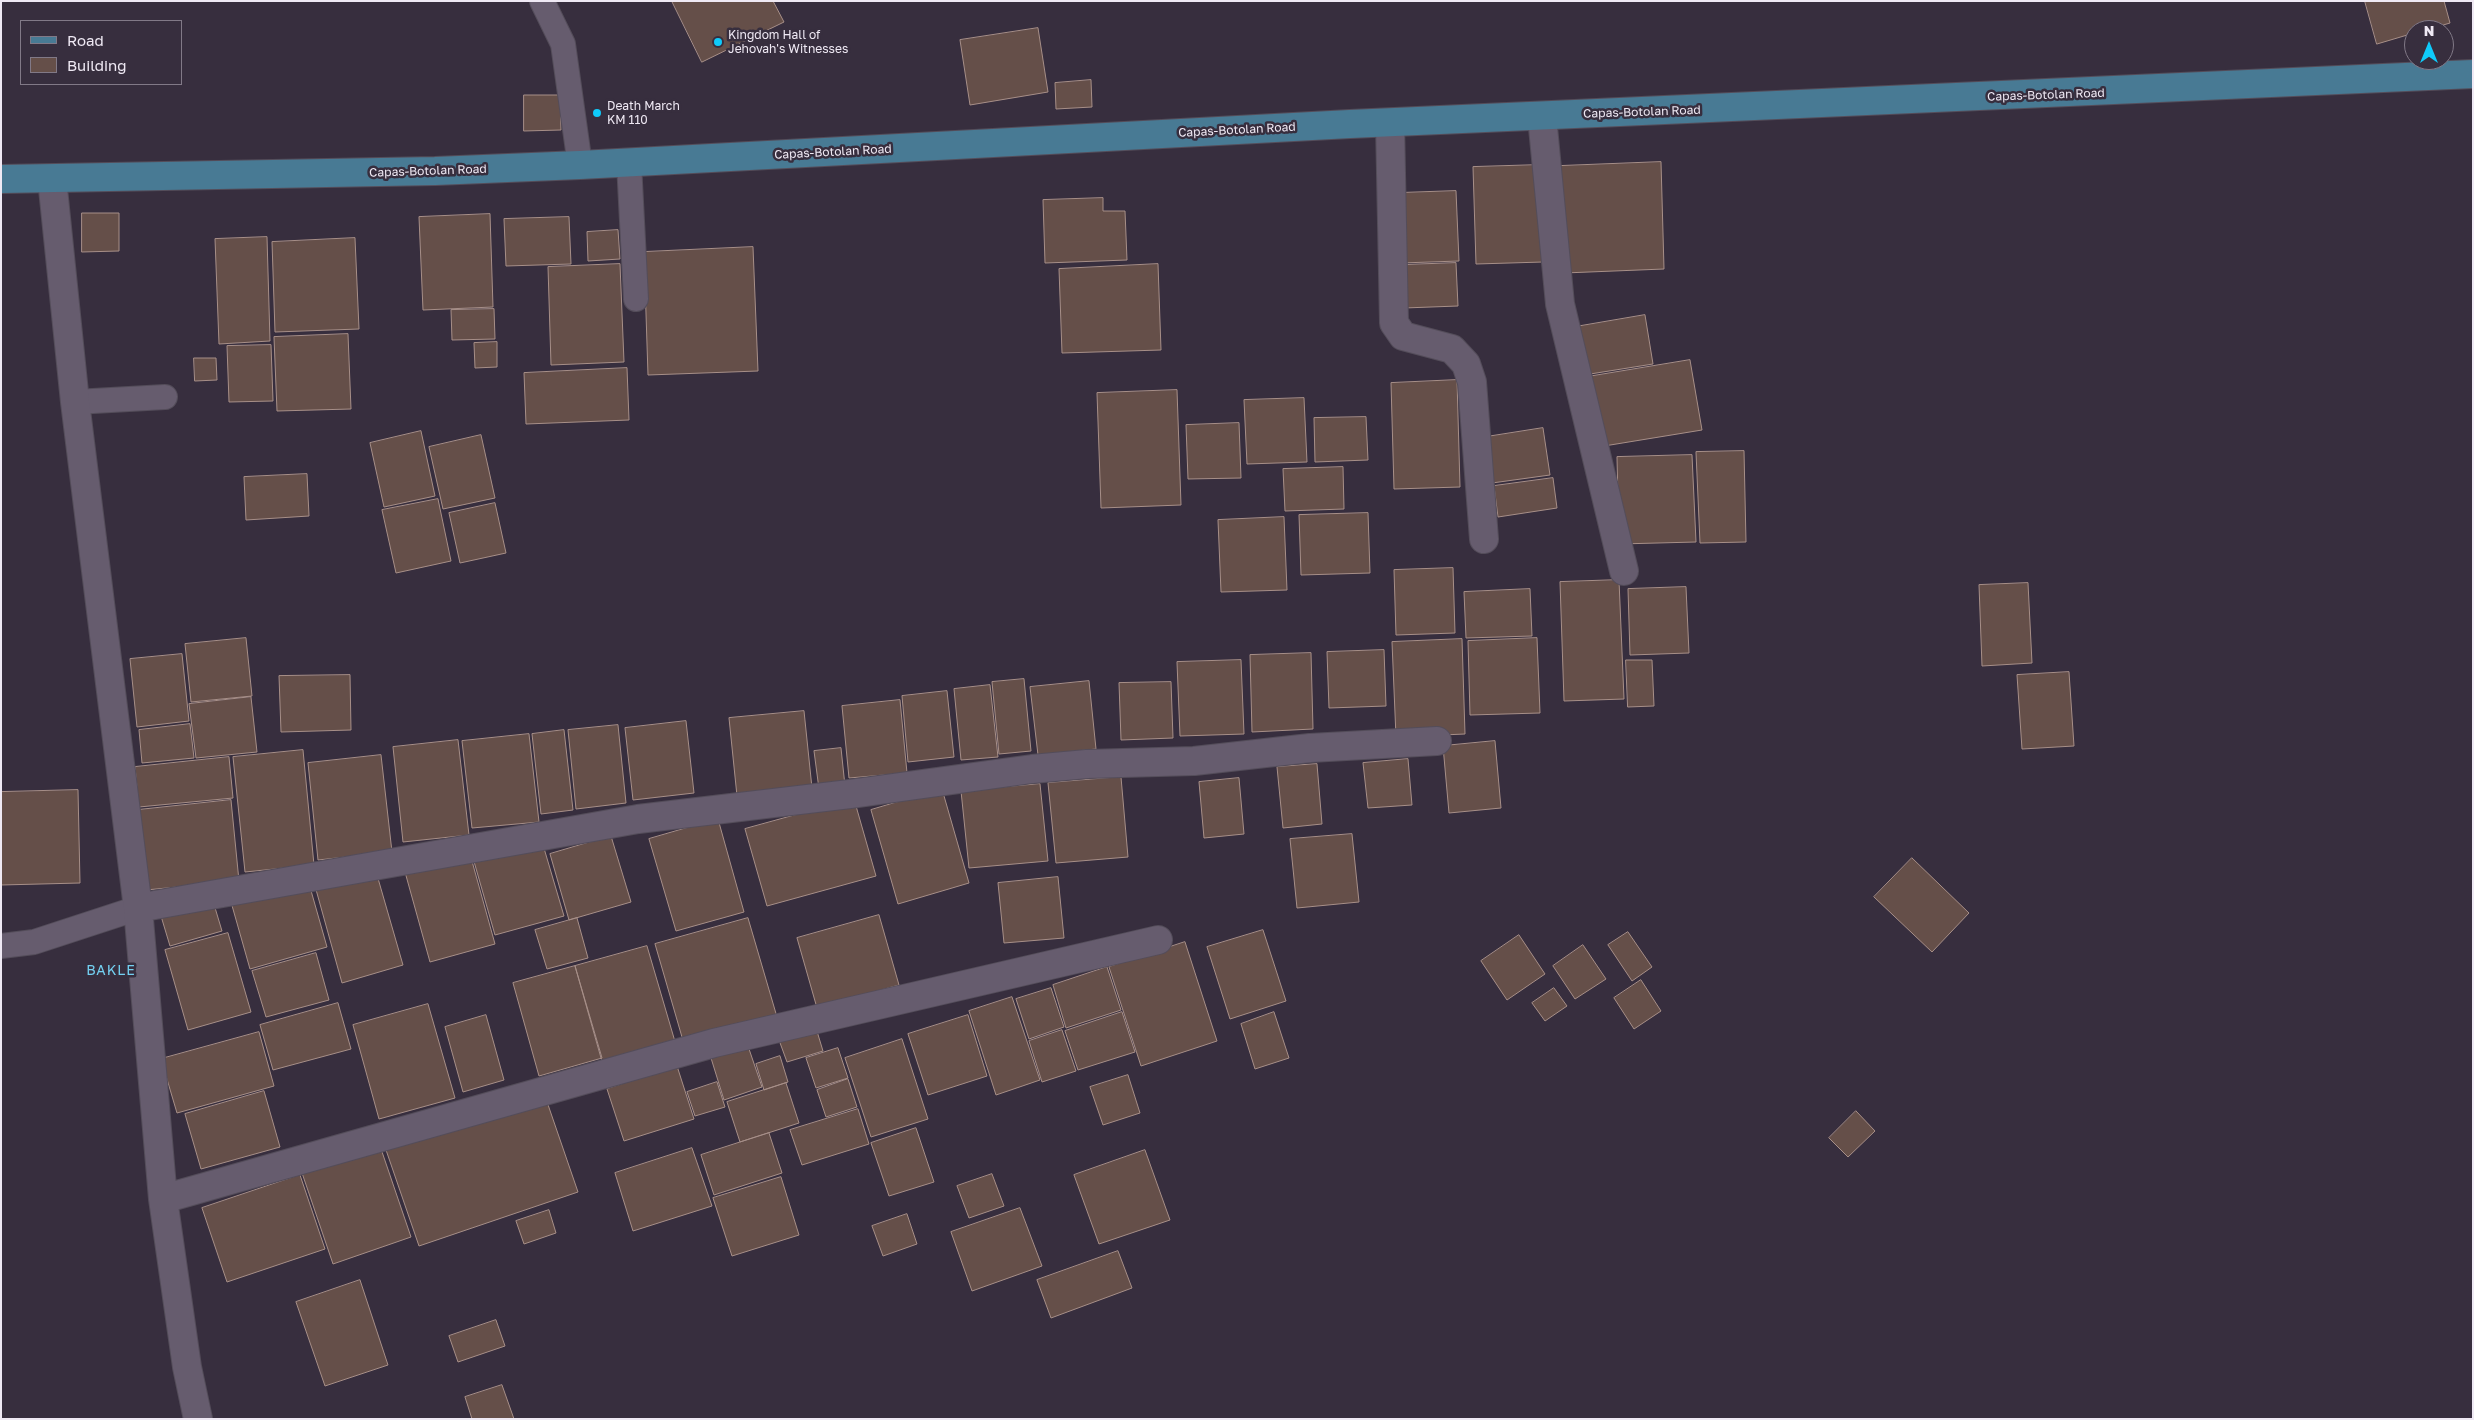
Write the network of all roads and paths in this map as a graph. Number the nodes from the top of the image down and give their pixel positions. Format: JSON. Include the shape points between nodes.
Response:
{"nodes":[{"id":1,"x":542,"y":1,"type":"edge"},
{"id":2,"x":2473,"y":74,"type":"edge"},
{"id":3,"x":1542,"y":116,"type":"junction"},
{"id":4,"x":1390,"y":123,"type":"junction"},
{"id":5,"x":628,"y":163,"type":"junction"},
{"id":6,"x":580,"y":165,"type":"junction"},
{"id":7,"x":1,"y":179,"type":"edge"},
{"id":8,"x":52,"y":180,"type":"junction"},
{"id":9,"x":636,"y":299,"type":"dead end"},
{"id":10,"x":165,"y":396,"type":"dead end"},
{"id":11,"x":76,"y":402,"type":"junction"},
{"id":12,"x":1484,"y":539,"type":"dead end"},
{"id":13,"x":1624,"y":571,"type":"dead end"},
{"id":14,"x":1437,"y":741,"type":"dead end"},
{"id":15,"x":138,"y":908,"type":"junction"},
{"id":16,"x":1158,"y":940,"type":"dead end"},
{"id":17,"x":1,"y":946,"type":"edge"},
{"id":18,"x":163,"y":1199,"type":"junction"},
{"id":19,"x":198,"y":1419,"type":"edge"}],
"edges":[{"from":1,"to":6,"type":"lane","via":[[563,44]]},
{"from":2,"to":3,"type":"main road","name":"Capas-Botolan Road"},
{"from":3,"to":4,"type":"main road","name":"Capas-Botolan Road"},
{"from":3,"to":13,"type":"street","via":[[1560,304]]},
{"from":4,"to":5,"type":"main road","name":"Capas-Botolan Road"},
{"from":4,"to":12,"type":"street","via":[[1394,323],[1403,336],[1452,349],[1466,364],[1472,382]]},
{"from":5,"to":6,"type":"main road","name":"Capas-Botolan Road"},
{"from":5,"to":9,"type":"lane"},
{"from":6,"to":8,"type":"main road","name":"Capas-Botolan Road"},
{"from":7,"to":8,"type":"main road","name":"Capas-Botolan Road"},
{"from":8,"to":11,"type":"street"},
{"from":10,"to":11,"type":"lane"},
{"from":11,"to":15,"type":"street"},
{"from":14,"to":15,"type":"street","via":[[1310,748],[1194,762],[1032,768],[638,820]]},
{"from":15,"to":17,"type":"lane","via":[[34,942]]},
{"from":15,"to":18,"type":"street"},
{"from":16,"to":18,"type":"street","via":[[714,1043]]},
{"from":18,"to":19,"type":"street","via":[[187,1367]]}]}
